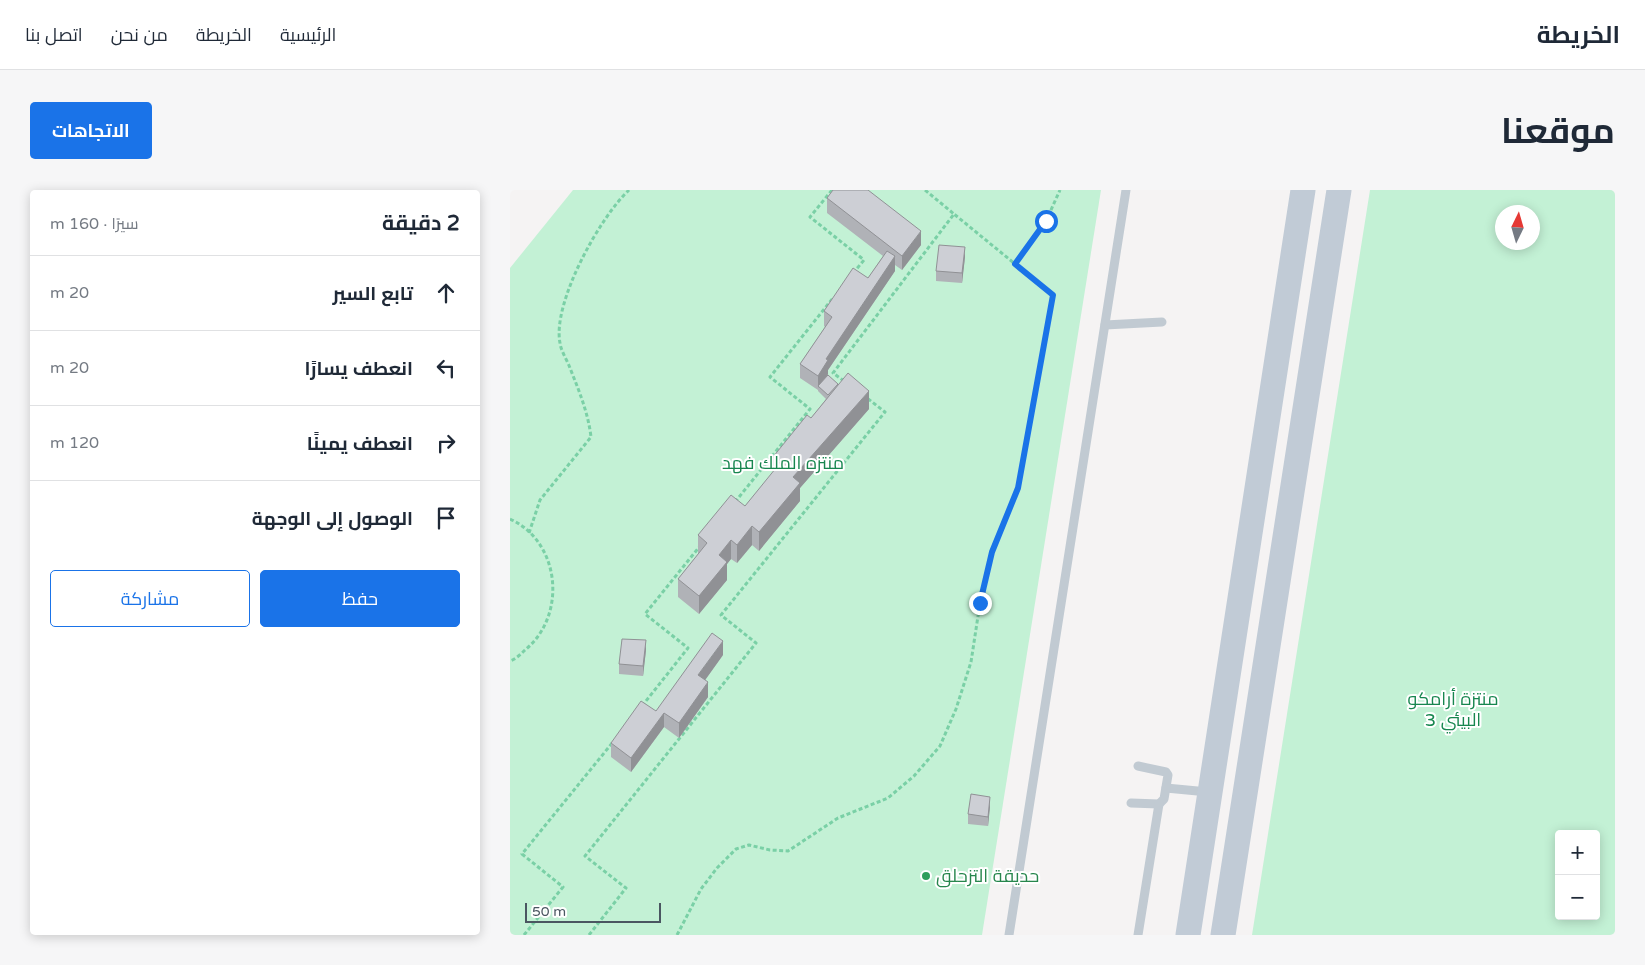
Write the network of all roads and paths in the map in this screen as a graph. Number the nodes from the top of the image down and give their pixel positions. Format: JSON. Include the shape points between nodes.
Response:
{"nodes":[{"id":1,"x":629,"y":190,"type":"edge"},
{"id":2,"x":832,"y":190,"type":"edge"},
{"id":3,"x":925,"y":190,"type":"edge"},
{"id":4,"x":1060,"y":190,"type":"edge"},
{"id":5,"x":1126,"y":190,"type":"edge"},
{"id":6,"x":1303,"y":190,"type":"edge"},
{"id":7,"x":1339,"y":190,"type":"edge"},
{"id":8,"x":954,"y":214,"type":"junction"},
{"id":9,"x":1015,"y":264,"type":"junction"},
{"id":10,"x":851,"y":276,"type":"edge"},
{"id":11,"x":839,"y":292,"type":"edge"},
{"id":12,"x":1285,"y":309,"type":"junction"},
{"id":13,"x":1320,"y":314,"type":"junction"},
{"id":14,"x":1162,"y":322,"type":"dead end"},
{"id":15,"x":1105,"y":325,"type":"junction"},
{"id":16,"x":848,"y":384,"type":"edge"},
{"id":17,"x":863,"y":395,"type":"edge"},
{"id":18,"x":730,"y":508,"type":"edge"},
{"id":19,"x":510,"y":519,"type":"edge"},
{"id":20,"x":529,"y":533,"type":"junction"},
{"id":21,"x":706,"y":538,"type":"edge"},
{"id":22,"x":510,"y":661,"type":"edge"},
{"id":23,"x":639,"y":709,"type":"edge"},
{"id":24,"x":614,"y":740,"type":"edge"},
{"id":25,"x":1138,"y":766,"type":"dead end"},
{"id":26,"x":1166,"y":788,"type":"junction"},
{"id":27,"x":1210,"y":792,"type":"junction"},
{"id":28,"x":1244,"y":797,"type":"junction"},
{"id":29,"x":1131,"y":803,"type":"dead end"},
{"id":30,"x":1159,"y":804,"type":"junction"},
{"id":31,"x":524,"y":935,"type":"edge"},
{"id":32,"x":589,"y":935,"type":"edge"},
{"id":33,"x":677,"y":935,"type":"edge"},
{"id":34,"x":1009,"y":935,"type":"edge"},
{"id":35,"x":1138,"y":935,"type":"edge"},
{"id":36,"x":1188,"y":935,"type":"edge"},
{"id":37,"x":1223,"y":935,"type":"edge"}],
"edges":[{"from":1,"to":20,"type":"path","via":[[600,226],[581,260],[560,317],[560,343],[588,413],[591,437],[540,500]]},
{"from":2,"to":10,"type":"path","via":[[810,217],[864,260]]},
{"from":3,"to":8,"type":"path"},
{"from":4,"to":9,"type":"path","via":[[1046,221]]},
{"from":5,"to":15,"type":"lane"},
{"from":6,"to":12,"type":"street"},
{"from":7,"to":13,"type":"street"},
{"from":8,"to":9,"type":"path"},
{"from":8,"to":16,"type":"path","via":[[832,373]]},
{"from":9,"to":33,"type":"path","via":[[1053,295],[1018,488],[992,552],[971,662],[940,746],[914,776],[888,798],[838,818],[788,851],[749,845],[736,850],[701,889]]},
{"from":11,"to":18,"type":"path","via":[[770,377],[810,409]]},
{"from":12,"to":13,"type":"street"},
{"from":12,"to":27,"type":"street"},
{"from":13,"to":28,"type":"street"},
{"from":14,"to":15,"type":"lane"},
{"from":15,"to":34,"type":"lane"},
{"from":17,"to":32,"type":"path","via":[[885,412],[721,615],[756,643],[585,856],[626,888]]},
{"from":19,"to":20,"type":"path"},
{"from":20,"to":22,"type":"path","via":[[538,542],[550,566],[554,592],[549,619],[535,642]]},
{"from":21,"to":23,"type":"path","via":[[645,614],[688,648]]},
{"from":24,"to":31,"type":"path","via":[[522,854],[562,887]]},
{"from":25,"to":26,"type":"lane","via":[[1166,772]]},
{"from":26,"to":27,"type":"lane"},
{"from":26,"to":30,"type":"lane","via":[[1164,800]]},
{"from":27,"to":28,"type":"street"},
{"from":27,"to":36,"type":"street"},
{"from":28,"to":37,"type":"street"},
{"from":29,"to":30,"type":"lane"},
{"from":30,"to":35,"type":"lane"}]}
